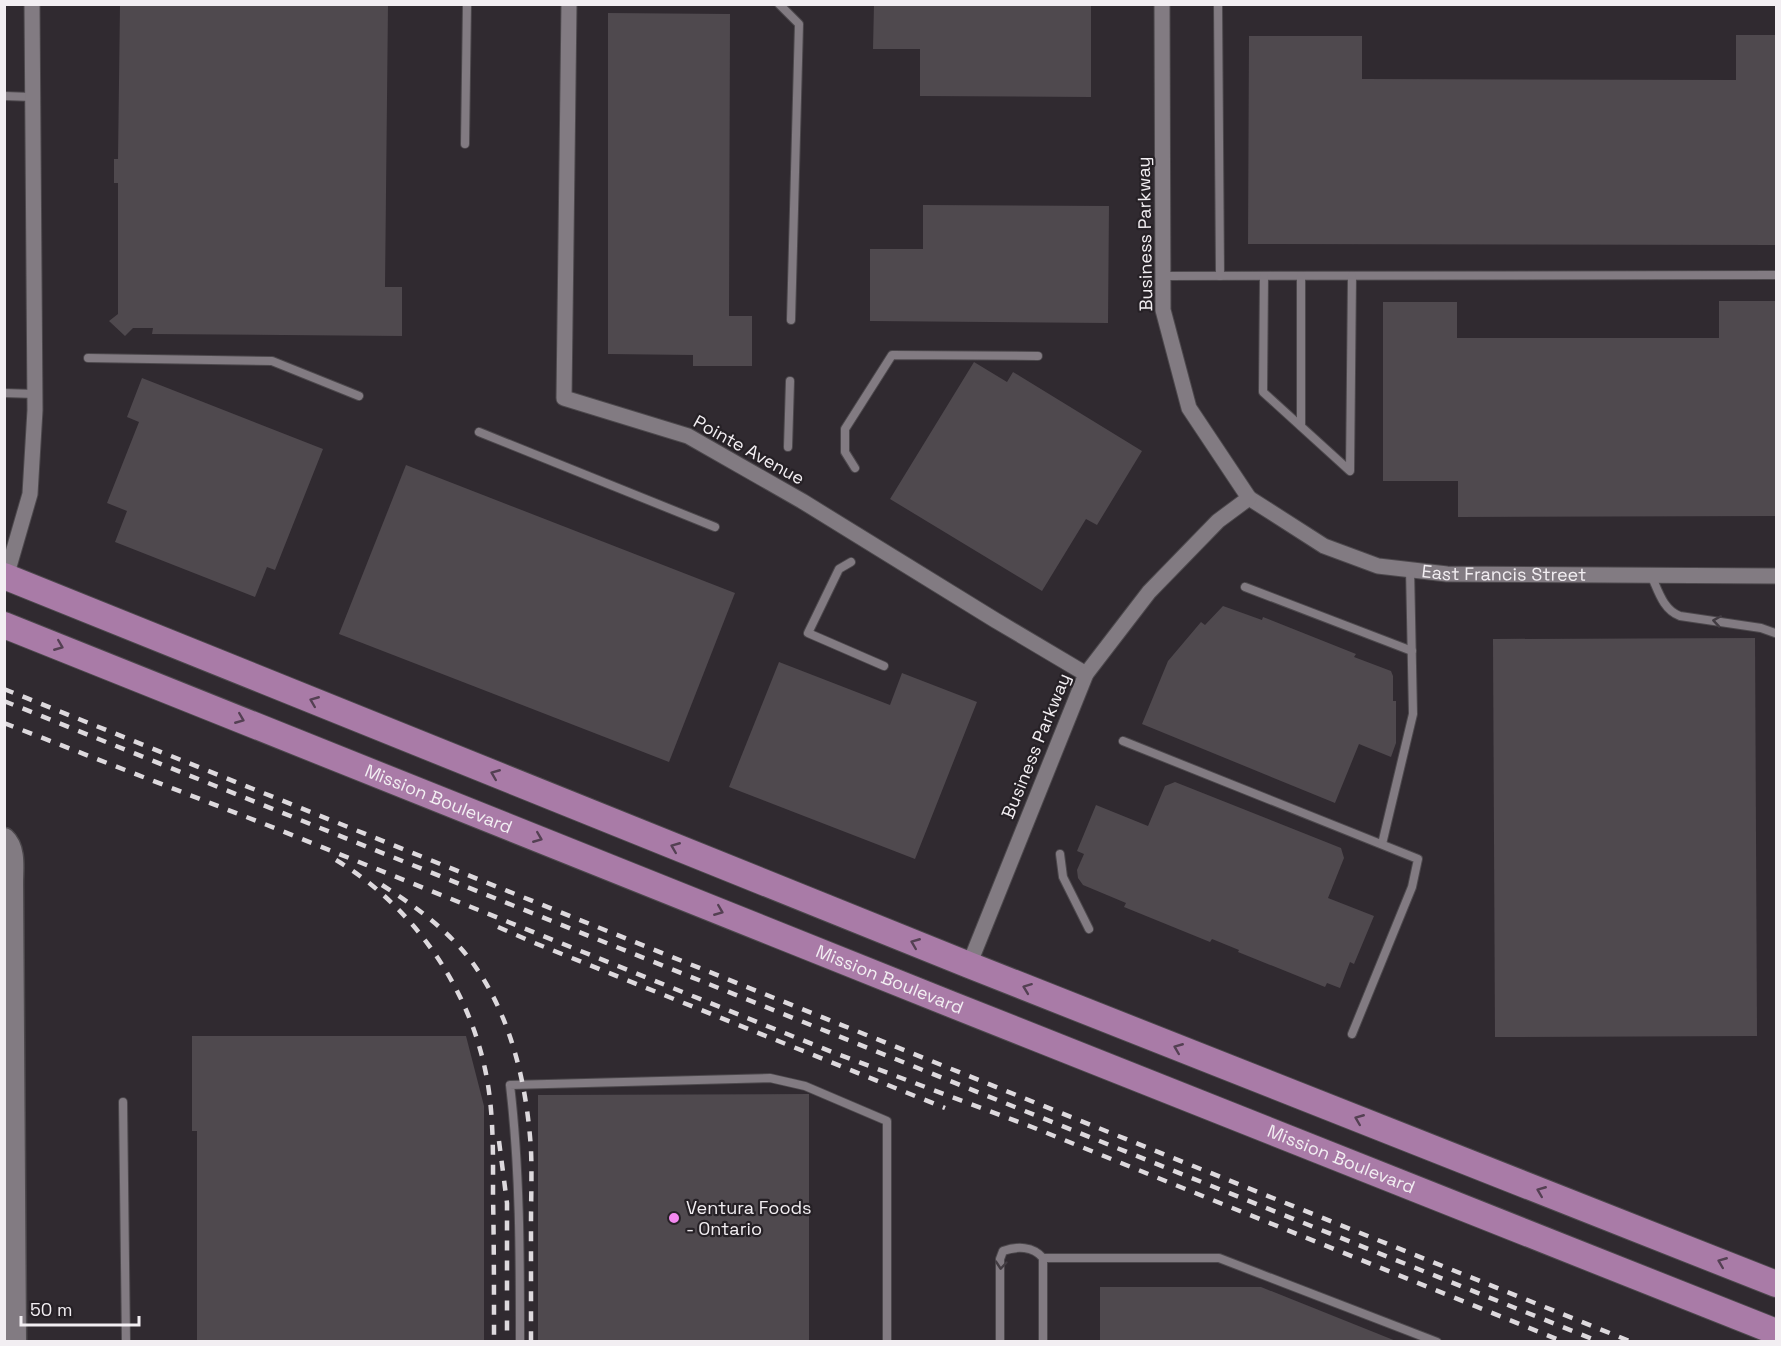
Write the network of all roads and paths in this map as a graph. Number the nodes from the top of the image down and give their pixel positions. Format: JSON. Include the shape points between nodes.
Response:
{"nodes":[{"id":1,"x":32,"y":4,"type":"edge"},
{"id":2,"x":466,"y":4,"type":"edge"},
{"id":3,"x":568,"y":4,"type":"edge"},
{"id":4,"x":779,"y":4,"type":"edge"},
{"id":5,"x":1162,"y":4,"type":"edge"},
{"id":6,"x":1218,"y":4,"type":"edge"},
{"id":7,"x":4,"y":96,"type":"edge"},
{"id":8,"x":32,"y":97,"type":"junction"},
{"id":9,"x":465,"y":144,"type":"dead end"},
{"id":10,"x":1776,"y":275,"type":"edge"},
{"id":11,"x":1163,"y":276,"type":"junction"},
{"id":12,"x":1220,"y":276,"type":"junction"},
{"id":13,"x":1264,"y":276,"type":"junction"},
{"id":14,"x":1301,"y":276,"type":"junction"},
{"id":15,"x":1352,"y":276,"type":"junction"},
{"id":16,"x":791,"y":320,"type":"dead end"},
{"id":17,"x":1038,"y":356,"type":"dead end"},
{"id":18,"x":88,"y":358,"type":"dead end"},
{"id":19,"x":790,"y":381,"type":"dead end"},
{"id":20,"x":4,"y":393,"type":"edge"},
{"id":21,"x":35,"y":394,"type":"junction"},
{"id":22,"x":359,"y":396,"type":"dead end"},
{"id":23,"x":1301,"y":426,"type":"junction"},
{"id":24,"x":478,"y":432,"type":"dead end"},
{"id":25,"x":788,"y":447,"type":"dead end"},
{"id":26,"x":855,"y":468,"type":"dead end"},
{"id":27,"x":1249,"y":498,"type":"junction"},
{"id":28,"x":715,"y":528,"type":"dead end"},
{"id":29,"x":851,"y":562,"type":"dead end"},
{"id":30,"x":1410,"y":569,"type":"junction"},
{"id":31,"x":1651,"y":575,"type":"junction"},
{"id":32,"x":1776,"y":576,"type":"edge"},
{"id":33,"x":5,"y":577,"type":"edge"},
{"id":34,"x":1245,"y":587,"type":"dead end"},
{"id":35,"x":4,"y":625,"type":"edge"},
{"id":36,"x":1775,"y":633,"type":"dead end"},
{"id":37,"x":1412,"y":651,"type":"junction"},
{"id":38,"x":884,"y":666,"type":"dead end"},
{"id":39,"x":1086,"y":674,"type":"junction"},
{"id":40,"x":1123,"y":741,"type":"dead end"},
{"id":41,"x":6,"y":841,"type":"edge"},
{"id":42,"x":1383,"y":844,"type":"junction"},
{"id":43,"x":1060,"y":854,"type":"dead end"},
{"id":44,"x":1089,"y":929,"type":"dead end"},
{"id":45,"x":969,"y":965,"type":"junction"},
{"id":46,"x":9,"y":1024,"type":"edge"},
{"id":47,"x":1352,"y":1034,"type":"dead end"},
{"id":48,"x":123,"y":1102,"type":"dead end"},
{"id":49,"x":10,"y":1129,"type":"edge"},
{"id":50,"x":1043,"y":1258,"type":"junction"},
{"id":51,"x":1776,"y":1284,"type":"edge"},
{"id":52,"x":1776,"y":1332,"type":"edge"},
{"id":53,"x":11,"y":1338,"type":"edge"},
{"id":54,"x":126,"y":1341,"type":"edge"},
{"id":55,"x":520,"y":1341,"type":"edge"},
{"id":56,"x":887,"y":1341,"type":"edge"},
{"id":57,"x":1000,"y":1341,"type":"edge"},
{"id":58,"x":1043,"y":1341,"type":"edge"},
{"id":59,"x":1437,"y":1341,"type":"edge"}],
"edges":[{"from":1,"to":8,"type":"street"},
{"from":2,"to":9,"type":"lane"},
{"from":3,"to":39,"type":"street","name":"Pointe Avenue","via":[[564,398],[688,436]]},
{"from":4,"to":16,"type":"lane","via":[[799,24]]},
{"from":5,"to":11,"type":"street","name":"Business Parkway"},
{"from":6,"to":12,"type":"lane"},
{"from":7,"to":8,"type":"lane"},
{"from":8,"to":21,"type":"street"},
{"from":10,"to":15,"type":"lane"},
{"from":11,"to":12,"type":"lane"},
{"from":11,"to":27,"type":"street","name":"Business Parkway","via":[[1163,309],[1189,408]]},
{"from":12,"to":13,"type":"lane"},
{"from":13,"to":14,"type":"lane"},
{"from":13,"to":23,"type":"lane","via":[[1263,392]]},
{"from":14,"to":15,"type":"lane"},
{"from":14,"to":23,"type":"lane"},
{"from":15,"to":23,"type":"lane","via":[[1350,471]]},
{"from":17,"to":26,"type":"lane","via":[[892,355],[845,429],[845,452]]},
{"from":18,"to":22,"type":"lane","via":[[272,361]]},
{"from":19,"to":25,"type":"lane"},
{"from":20,"to":21,"type":"lane"},
{"from":21,"to":33,"type":"street","via":[[30,495]]},
{"from":24,"to":28,"type":"lane"},
{"from":27,"to":30,"type":"street","name":"East Francis Street","via":[[1324,546],[1378,566]]},
{"from":27,"to":39,"type":"street","name":"Business Parkway","via":[[1218,521],[1149,592]]},
{"from":29,"to":38,"type":"lane","via":[[839,569],[808,633]]},
{"from":30,"to":31,"type":"street","name":"East Francis Street","via":[[1447,574]]},
{"from":30,"to":37,"type":"lane"},
{"from":31,"to":32,"type":"street","name":"East Francis Street"},
{"from":36,"to":31,"type":"lane","one_way":true,"via":[[1672,613]]},
{"from":45,"to":33,"type":"main road","one_way":true},
{"from":34,"to":37,"type":"lane"},
{"from":35,"to":52,"type":"main road","name":"Mission Boulevard","one_way":true},
{"from":37,"to":42,"type":"lane","via":[[1413,714]]},
{"from":39,"to":45,"type":"street","name":"Business Parkway"},
{"from":40,"to":42,"type":"lane"},
{"from":41,"to":46,"type":"street","via":[[11,854],[12,883]]},
{"from":42,"to":47,"type":"lane","via":[[1418,859],[1412,887]]},
{"from":43,"to":44,"type":"lane","via":[[1063,877]]},
{"from":51,"to":45,"type":"main road","one_way":true},
{"from":46,"to":49,"type":"street"},
{"from":48,"to":54,"type":"lane"},
{"from":49,"to":53,"type":"street"},
{"from":50,"to":57,"type":"lane","one_way":true,"via":[[1029,1248],[1003,1251]]},
{"from":50,"to":58,"type":"lane"},
{"from":50,"to":59,"type":"lane","via":[[1219,1258]]},
{"from":55,"to":56,"type":"lane","via":[[516,1141],[510,1085],[770,1078],[805,1086],[887,1121]]}]}
